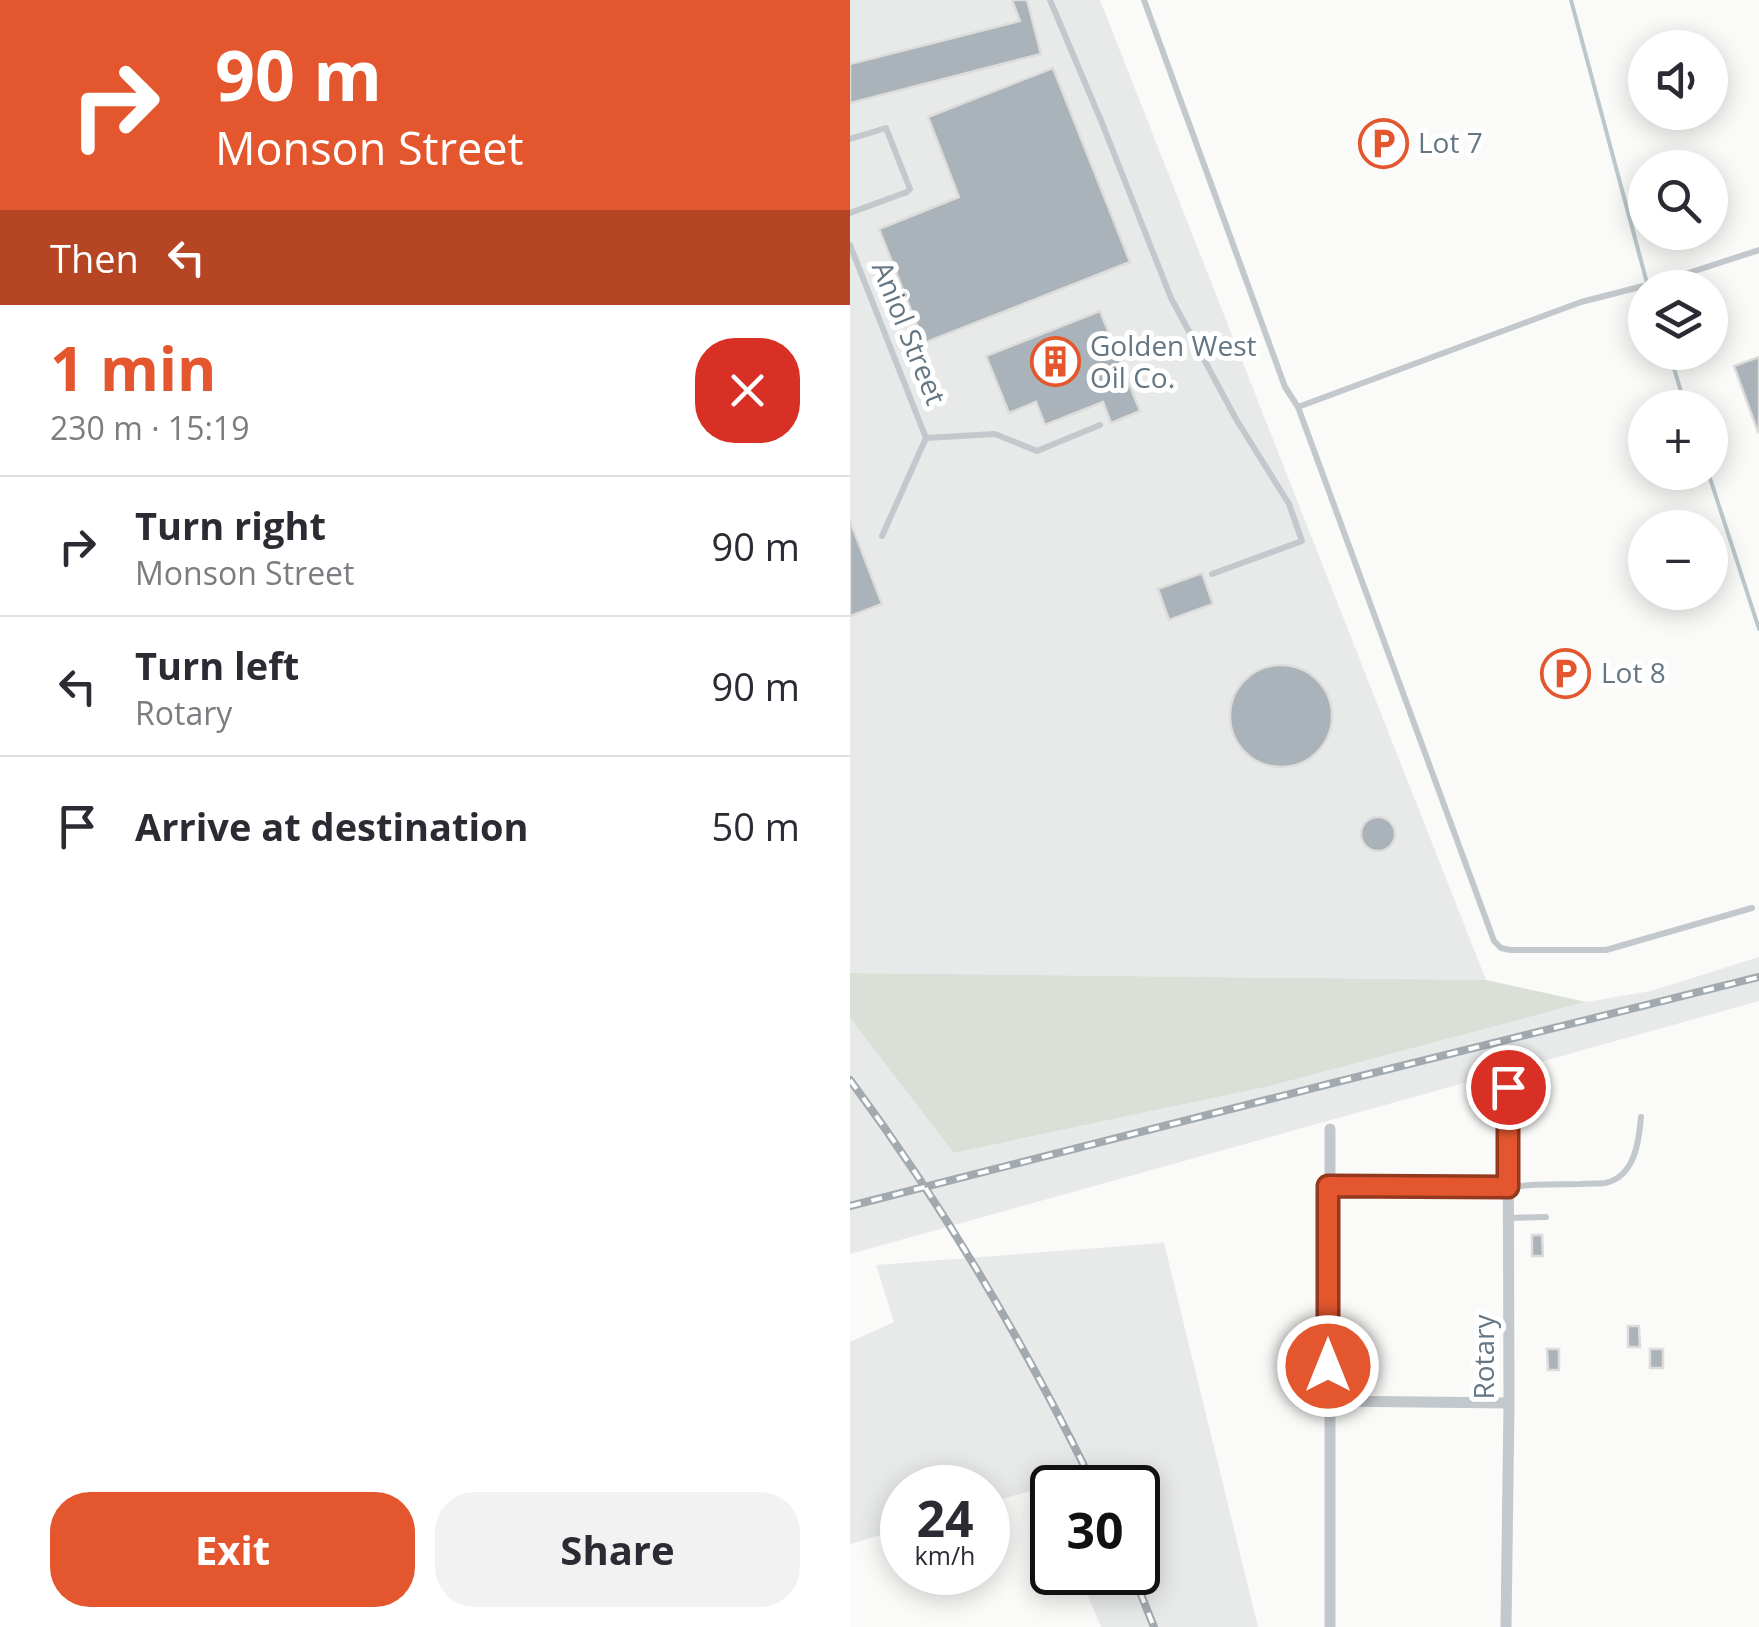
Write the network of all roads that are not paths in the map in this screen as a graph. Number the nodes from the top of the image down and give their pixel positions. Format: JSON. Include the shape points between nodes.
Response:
{"nodes":[{"id":1,"x":1050,"y":0,"type":"edge"},
{"id":2,"x":1144,"y":0,"type":"edge"},
{"id":3,"x":850,"y":138,"type":"edge"},
{"id":4,"x":850,"y":212,"type":"edge"},
{"id":5,"x":850,"y":245,"type":"edge"},
{"id":6,"x":1759,"y":250,"type":"edge"},
{"id":7,"x":1298,"y":407,"type":"junction"},
{"id":8,"x":1100,"y":426,"type":"dead end"},
{"id":9,"x":926,"y":438,"type":"junction"},
{"id":10,"x":882,"y":536,"type":"dead end"},
{"id":11,"x":1212,"y":574,"type":"dead end"},
{"id":12,"x":1752,"y":908,"type":"dead end"},
{"id":13,"x":1508,"y":1087,"type":"dead end"},
{"id":14,"x":1641,"y":1117,"type":"dead end"},
{"id":15,"x":1330,"y":1129,"type":"dead end"},
{"id":16,"x":1328,"y":1186,"type":"junction"},
{"id":17,"x":1508,"y":1187,"type":"junction"},
{"id":18,"x":1546,"y":1217,"type":"dead end"},
{"id":19,"x":1508,"y":1218,"type":"junction"},
{"id":20,"x":1328,"y":1402,"type":"junction"},
{"id":21,"x":1509,"y":1402,"type":"junction"},
{"id":22,"x":1330,"y":1627,"type":"edge"},
{"id":23,"x":1506,"y":1627,"type":"edge"}],
"edges":[{"from":1,"to":11,"type":"lane","via":[[1170,298],[1289,504],[1302,540]]},
{"from":2,"to":7,"type":"lane","via":[[1285,387]]},
{"from":3,"to":4,"type":"lane","via":[[886,128],[910,189]]},
{"from":5,"to":9,"type":"lane","name":"Aniol Street"},
{"from":6,"to":7,"type":"lane","via":[[1569,306]]},
{"from":7,"to":12,"type":"lane","via":[[1494,941],[1510,950],[1606,950]]},
{"from":8,"to":9,"type":"lane","via":[[1037,451],[996,434]]},
{"from":9,"to":10,"type":"lane"},
{"from":13,"to":17,"type":"street","name":"Rotary"},
{"from":14,"to":17,"type":"lane","via":[[1639,1142],[1618,1178]]},
{"from":15,"to":16,"type":"street"},
{"from":16,"to":17,"type":"street"},
{"from":16,"to":20,"type":"street"},
{"from":17,"to":19,"type":"street","name":"Rotary"},
{"from":18,"to":19,"type":"lane"},
{"from":19,"to":21,"type":"street","name":"Rotary","via":[[1516,1382]]},
{"from":20,"to":21,"type":"street"},
{"from":20,"to":22,"type":"street"},
{"from":21,"to":23,"type":"street","name":"Rotary"}]}
